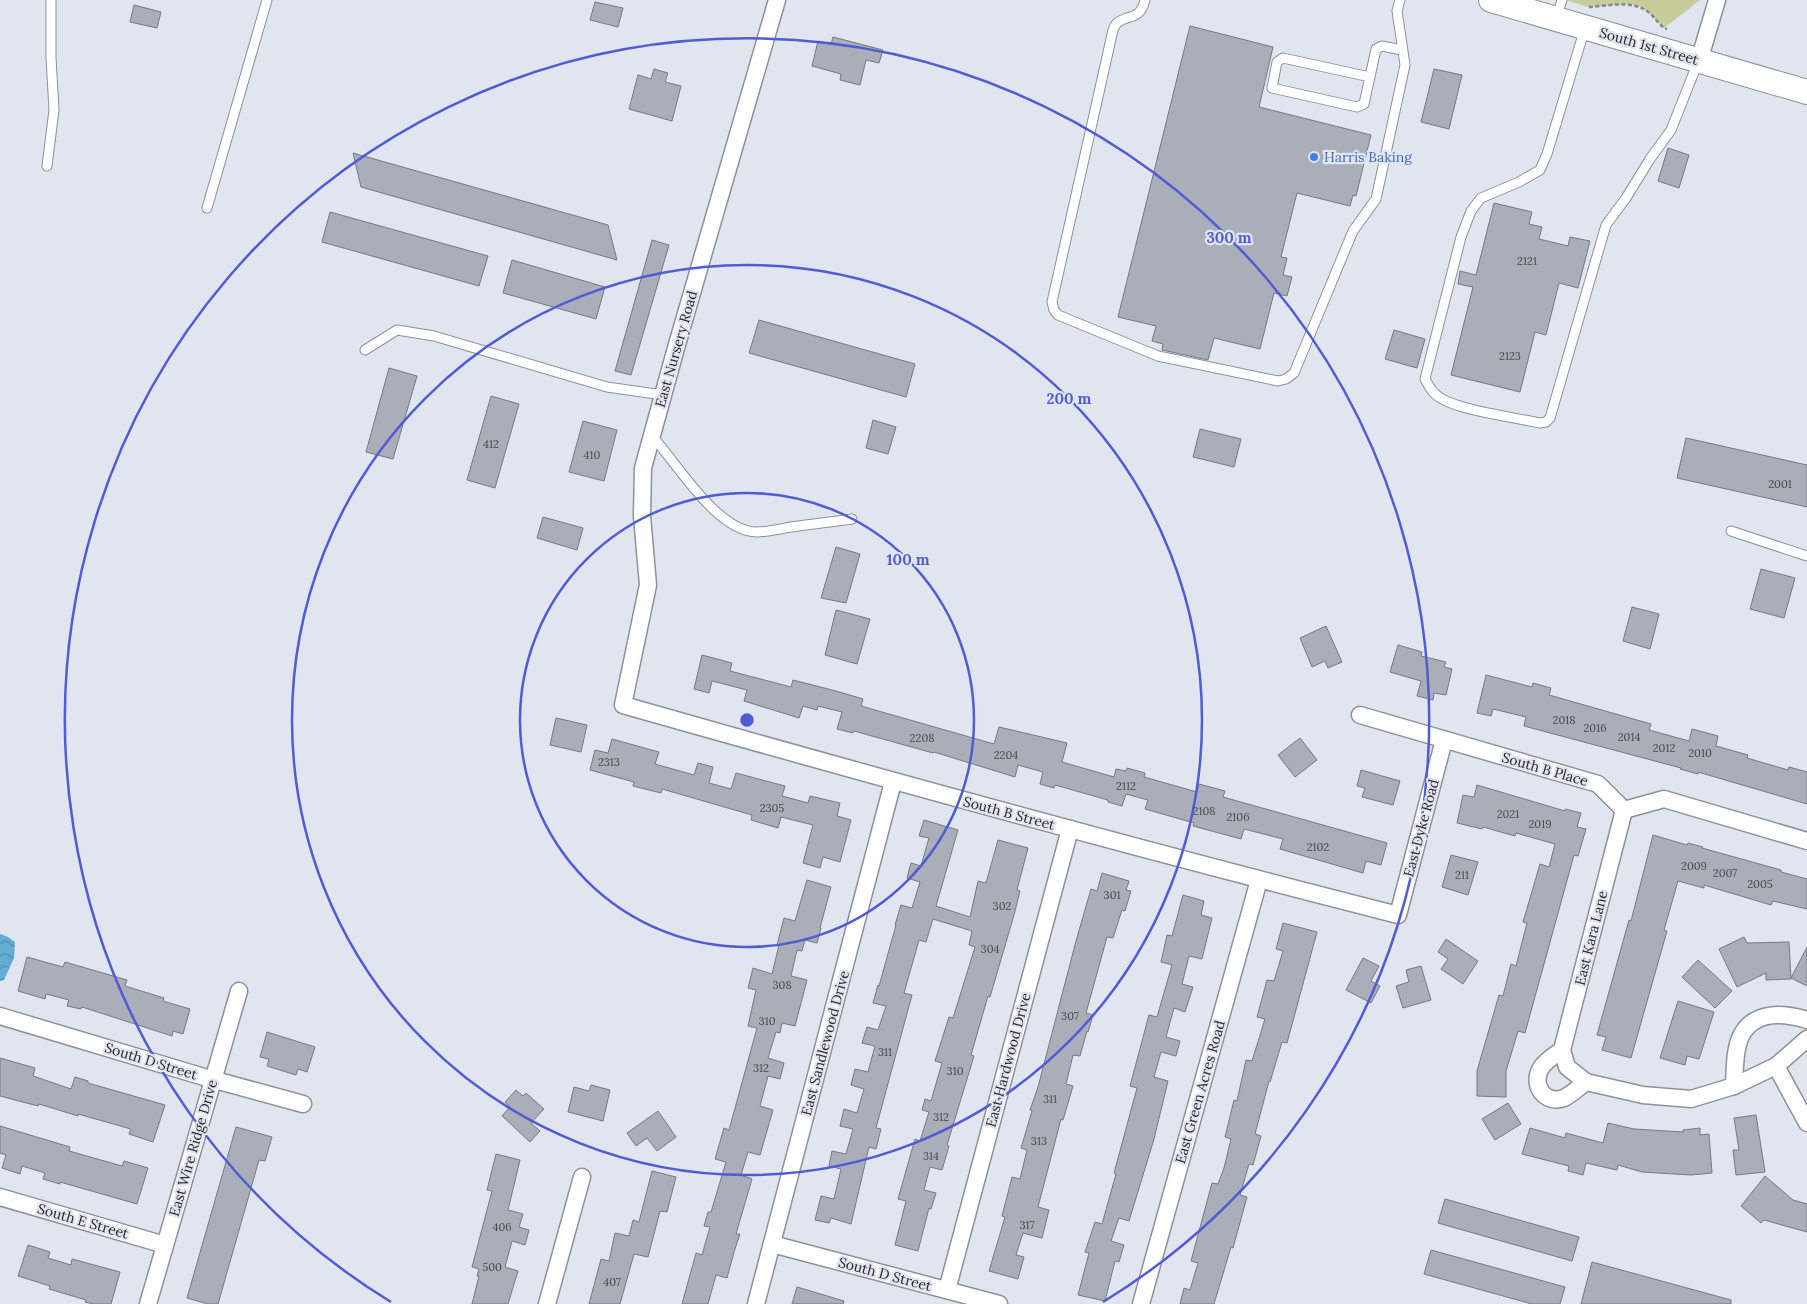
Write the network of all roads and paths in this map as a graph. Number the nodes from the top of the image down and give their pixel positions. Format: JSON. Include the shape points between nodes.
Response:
{"nodes":[{"id":1,"x":50,"y":0,"type":"edge"},
{"id":2,"x":267,"y":0,"type":"edge"},
{"id":3,"x":777,"y":0,"type":"edge"},
{"id":4,"x":1144,"y":0,"type":"edge"},
{"id":5,"x":1400,"y":0,"type":"edge"},
{"id":6,"x":1491,"y":0,"type":"edge"},
{"id":7,"x":1717,"y":0,"type":"edge"},
{"id":8,"x":1559,"y":9,"type":"edge"},
{"id":9,"x":1587,"y":17,"type":"junction"},
{"id":10,"x":1664,"y":28,"type":"dead end"},
{"id":11,"x":1402,"y":50,"type":"junction"},
{"id":12,"x":1699,"y":61,"type":"junction"},
{"id":13,"x":1370,"y":76,"type":"junction"},
{"id":14,"x":1807,"y":92,"type":"edge"},
{"id":15,"x":48,"y":166,"type":"dead end"},
{"id":16,"x":207,"y":208,"type":"dead end"},
{"id":17,"x":365,"y":350,"type":"dead end"},
{"id":18,"x":663,"y":395,"type":"junction"},
{"id":19,"x":652,"y":436,"type":"junction"},
{"id":20,"x":852,"y":519,"type":"dead end"},
{"id":21,"x":1731,"y":531,"type":"dead end"},
{"id":22,"x":1807,"y":556,"type":"edge"},
{"id":23,"x":623,"y":705,"type":"joint"},
{"id":24,"x":1360,"y":715,"type":"dead end"},
{"id":25,"x":1444,"y":740,"type":"junction"},
{"id":26,"x":893,"y":782,"type":"junction"},
{"id":27,"x":1624,"y":810,"type":"junction"},
{"id":28,"x":1070,"y":829,"type":"junction"},
{"id":29,"x":1807,"y":841,"type":"edge"},
{"id":30,"x":1259,"y":880,"type":"junction"},
{"id":31,"x":1398,"y":915,"type":"joint"},
{"id":32,"x":239,"y":991,"type":"dead end"},
{"id":33,"x":0,"y":1016,"type":"edge"},
{"id":34,"x":1807,"y":1020,"type":"edge"},
{"id":35,"x":1807,"y":1039,"type":"edge"},
{"id":36,"x":1562,"y":1050,"type":"junction"},
{"id":37,"x":1776,"y":1066,"type":"junction"},
{"id":38,"x":213,"y":1079,"type":"junction"},
{"id":39,"x":1586,"y":1082,"type":"junction"},
{"id":40,"x":1734,"y":1086,"type":"junction"},
{"id":41,"x":303,"y":1104,"type":"dead end"},
{"id":42,"x":1807,"y":1123,"type":"edge"},
{"id":43,"x":582,"y":1177,"type":"dead end"},
{"id":44,"x":0,"y":1197,"type":"edge"},
{"id":45,"x":772,"y":1244,"type":"junction"},
{"id":46,"x":165,"y":1245,"type":"junction"},
{"id":47,"x":946,"y":1290,"type":"junction"},
{"id":48,"x":148,"y":1304,"type":"edge"},
{"id":49,"x":547,"y":1304,"type":"edge"},
{"id":50,"x":756,"y":1304,"type":"edge"},
{"id":51,"x":999,"y":1304,"type":"edge"},
{"id":52,"x":1141,"y":1304,"type":"edge"}],
"edges":[{"from":1,"to":15,"type":"lane","via":[[54,110]]},
{"from":2,"to":16,"type":"lane"},
{"from":3,"to":18,"type":"street","name":"East Nursery Road"},
{"from":4,"to":11,"type":"lane","via":[[1138,13],[1117,23],[1113,30],[1052,302],[1054,310],[1158,356],[1278,381],[1294,373],[1353,231],[1376,199],[1405,65]]},
{"from":5,"to":11,"type":"lane","via":[[1397,11]]},
{"from":6,"to":8,"type":"main road","name":"South 1st Street"},
{"from":7,"to":12,"type":"street"},
{"from":8,"to":9,"type":"main road","name":"South 1st Street"},
{"from":9,"to":10,"type":"path","via":[[1627,4],[1647,11]]},
{"from":9,"to":12,"type":"main road","name":"South 1st Street"},
{"from":9,"to":12,"type":"lane","via":[[1540,170],[1481,198],[1471,211],[1461,237],[1425,379],[1440,398],[1540,423],[1550,418],[1606,225],[1671,130]]},
{"from":11,"to":13,"type":"lane","via":[[1378,47]]},
{"from":12,"to":14,"type":"main road","name":"South 1st Street"},
{"from":13,"to":13,"type":"lane","via":[[1364,104],[1357,107],[1272,88],[1277,62],[1283,58]]},
{"from":17,"to":18,"type":"lane","via":[[397,330],[434,336],[606,388]]},
{"from":18,"to":19,"type":"street","name":"East Nursery Road"},
{"from":19,"to":20,"type":"lane","via":[[707,503],[740,528],[756,532]]},
{"from":19,"to":23,"type":"street","name":"East Nursery Road","via":[[643,468],[642,516],[648,585]]},
{"from":21,"to":22,"type":"lane"},
{"from":23,"to":26,"type":"street","name":"South B Street"},
{"from":24,"to":25,"type":"street","name":"South B Place"},
{"from":25,"to":27,"type":"street","name":"South B Place","via":[[1598,784]]},
{"from":25,"to":31,"type":"street","name":"East Dyke Road"},
{"from":26,"to":28,"type":"street","name":"South B Street"},
{"from":26,"to":45,"type":"street","name":"East Sandlewood Drive"},
{"from":27,"to":29,"type":"street","via":[[1664,799]]},
{"from":27,"to":36,"type":"street","name":"East Kara Lane"},
{"from":28,"to":30,"type":"street","name":"South B Street"},
{"from":28,"to":47,"type":"street","name":"East Hardwood Drive"},
{"from":30,"to":31,"type":"street","name":"South B Street"},
{"from":30,"to":52,"type":"street","name":"East Green Acres Road"},
{"from":32,"to":38,"type":"street","name":"East Wire Ridge Drive"},
{"from":33,"to":38,"type":"street","name":"South D Street"},
{"from":34,"to":40,"type":"street","via":[[1790,1014],[1773,1014],[1746,1028],[1740,1037]]},
{"from":35,"to":37,"type":"street"},
{"from":36,"to":39,"type":"street","via":[[1567,1067]]},
{"from":36,"to":39,"type":"street","via":[[1542,1068],[1538,1087],[1543,1095],[1552,1100],[1562,1099]]},
{"from":37,"to":40,"type":"street"},
{"from":37,"to":42,"type":"street"},
{"from":38,"to":41,"type":"street","name":"South D Street"},
{"from":38,"to":46,"type":"street","name":"East Wire Ridge Drive"},
{"from":39,"to":40,"type":"street","via":[[1643,1095],[1691,1099]]},
{"from":43,"to":49,"type":"street"},
{"from":44,"to":46,"type":"street","name":"South E Street"},
{"from":45,"to":47,"type":"street","name":"South D Street"},
{"from":45,"to":50,"type":"street","name":"East Sandlewood Drive"},
{"from":46,"to":48,"type":"street","name":"East Wire Ridge Drive"},
{"from":47,"to":51,"type":"street","name":"South D Street"}]}
